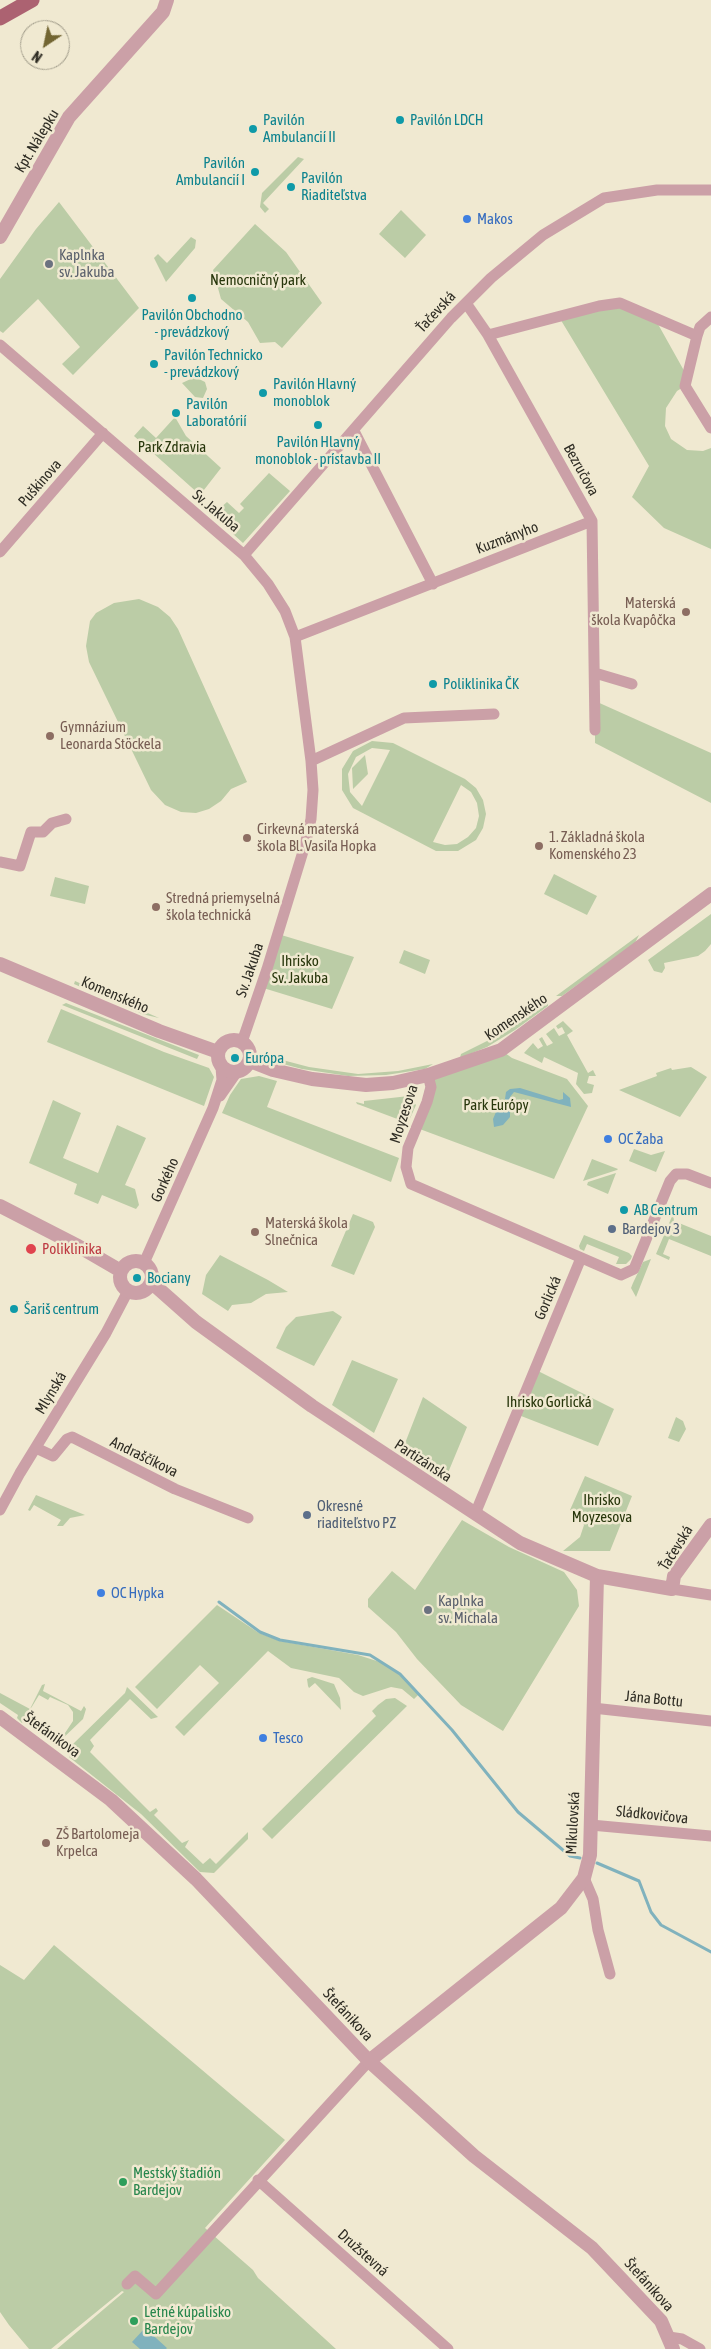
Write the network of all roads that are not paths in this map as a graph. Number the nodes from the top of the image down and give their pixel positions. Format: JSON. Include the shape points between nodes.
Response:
{"nodes":[{"id":1,"x":32,"y":0,"type":"edge"},
{"id":2,"x":158,"y":0,"type":"edge"},
{"id":3,"x":167,"y":0,"type":"edge"},
{"id":4,"x":0,"y":18,"type":"edge"},
{"id":5,"x":153,"y":24,"type":"junction"},
{"id":6,"x":711,"y":190,"type":"edge"},
{"id":7,"x":0,"y":237,"type":"edge"},
{"id":8,"x":466,"y":303,"type":"junction"},
{"id":9,"x":711,"y":317,"type":"edge"},
{"id":10,"x":488,"y":336,"type":"junction"},
{"id":11,"x":697,"y":336,"type":"junction"},
{"id":12,"x":0,"y":345,"type":"edge"},
{"id":13,"x":711,"y":428,"type":"edge"},
{"id":14,"x":354,"y":431,"type":"junction"},
{"id":15,"x":103,"y":434,"type":"junction"},
{"id":16,"x":592,"y":521,"type":"junction"},
{"id":17,"x":0,"y":552,"type":"edge"},
{"id":18,"x":244,"y":555,"type":"junction"},
{"id":19,"x":433,"y":584,"type":"junction"},
{"id":20,"x":295,"y":638,"type":"junction"},
{"id":21,"x":595,"y":673,"type":"junction"},
{"id":22,"x":632,"y":684,"type":"dead end"},
{"id":23,"x":494,"y":714,"type":"dead end"},
{"id":24,"x":595,"y":730,"type":"dead end"},
{"id":25,"x":311,"y":762,"type":"junction"},
{"id":26,"x":66,"y":819,"type":"dead end"},
{"id":27,"x":0,"y":862,"type":"edge"},
{"id":28,"x":711,"y":894,"type":"edge"},
{"id":29,"x":0,"y":964,"type":"edge"},
{"id":30,"x":242,"y":1042,"type":"junction"},
{"id":31,"x":218,"y":1052,"type":"junction"},
{"id":32,"x":250,"y":1061,"type":"junction"},
{"id":33,"x":221,"y":1066,"type":"junction"},
{"id":34,"x":236,"y":1073,"type":"junction"},
{"id":35,"x":428,"y":1076,"type":"junction"},
{"id":36,"x":213,"y":1108,"type":"junction"},
{"id":37,"x":711,"y":1183,"type":"edge"},
{"id":38,"x":0,"y":1206,"type":"edge"},
{"id":39,"x":581,"y":1258,"type":"junction"},
{"id":40,"x":144,"y":1263,"type":"junction"},
{"id":41,"x":121,"y":1271,"type":"junction"},
{"id":42,"x":152,"y":1283,"type":"junction"},
{"id":43,"x":128,"y":1292,"type":"junction"},
{"id":44,"x":36,"y":1448,"type":"junction"},
{"id":45,"x":0,"y":1510,"type":"edge"},
{"id":46,"x":475,"y":1514,"type":"junction"},
{"id":47,"x":248,"y":1518,"type":"dead end"},
{"id":48,"x":711,"y":1525,"type":"edge"},
{"id":49,"x":597,"y":1576,"type":"junction"},
{"id":50,"x":672,"y":1589,"type":"junction"},
{"id":51,"x":711,"y":1595,"type":"edge"},
{"id":52,"x":593,"y":1708,"type":"junction"},
{"id":53,"x":0,"y":1717,"type":"edge"},
{"id":54,"x":711,"y":1721,"type":"edge"},
{"id":55,"x":591,"y":1824,"type":"junction"},
{"id":56,"x":711,"y":1836,"type":"edge"},
{"id":57,"x":584,"y":1878,"type":"junction"},
{"id":58,"x":610,"y":1974,"type":"dead end"},
{"id":59,"x":369,"y":2061,"type":"junction"},
{"id":60,"x":258,"y":2180,"type":"junction"},
{"id":61,"x":127,"y":2284,"type":"dead end"},
{"id":62,"x":671,"y":2343,"type":"edge"},
{"id":63,"x":448,"y":2349,"type":"edge"},
{"id":64,"x":700,"y":2349,"type":"edge"}],
"edges":[{"from":1,"to":4,"type":"main road"},
{"from":2,"to":5,"type":"street"},
{"from":3,"to":5,"type":"street","name":"Kpt. Nálepku","via":[[163,12]]},
{"from":5,"to":7,"type":"street","name":"Kpt. Nálepku","via":[[69,117]]},
{"from":6,"to":8,"type":"street","name":"Ťačevská","via":[[657,190],[604,198],[543,235]]},
{"from":8,"to":10,"type":"street","name":"Bezručova"},
{"from":8,"to":14,"type":"street","name":"Ťačevská"},
{"from":9,"to":11,"type":"street","via":[[700,326]]},
{"from":10,"to":11,"type":"street","via":[[620,303]]},
{"from":10,"to":16,"type":"street","name":"Bezručova"},
{"from":11,"to":13,"type":"street","via":[[685,386]]},
{"from":12,"to":15,"type":"street","name":"Sv. Jakuba"},
{"from":14,"to":18,"type":"street","name":"Ťačevská"},
{"from":14,"to":19,"type":"street"},
{"from":15,"to":17,"type":"street","name":"Puškinova"},
{"from":15,"to":18,"type":"street","name":"Sv. Jakuba"},
{"from":16,"to":19,"type":"street","name":"Kuzmányho"},
{"from":16,"to":21,"type":"street","name":"Bezručova"},
{"from":18,"to":20,"type":"street","name":"Sv. Jakuba","via":[[281,604]]},
{"from":19,"to":20,"type":"street","name":"Kuzmányho"},
{"from":20,"to":25,"type":"street","name":"Sv. Jakuba"},
{"from":21,"to":22,"type":"street"},
{"from":21,"to":24,"type":"street","name":"Bezručova"},
{"from":23,"to":25,"type":"street","via":[[404,718]]},
{"from":25,"to":30,"type":"street","name":"Sv. Jakuba","via":[[311,819],[305,845]]},
{"from":26,"to":27,"type":"street","via":[[52,822],[43,832],[31,832],[20,866]]},
{"from":28,"to":35,"type":"street","name":"Komenského","via":[[501,1050]]},
{"from":29,"to":31,"type":"street","name":"Komenského","via":[[159,1031]]},
{"from":30,"to":31,"type":"street","via":[[226,1042]]},
{"from":30,"to":32,"type":"street","via":[[250,1052]]},
{"from":31,"to":33,"type":"street"},
{"from":32,"to":34,"type":"street","via":[[245,1069]]},
{"from":32,"to":35,"type":"street","name":"Komenského","via":[[286,1074],[338,1084],[393,1083]]},
{"from":33,"to":34,"type":"street"},
{"from":33,"to":36,"type":"street","name":"Gorkého","via":[[222,1080]]},
{"from":34,"to":36,"type":"street","name":"Gorkého"},
{"from":35,"to":39,"type":"street","name":"Moyzesova","via":[[431,1087],[408,1148],[407,1177],[417,1188]]},
{"from":36,"to":40,"type":"street","name":"Gorkého"},
{"from":37,"to":39,"type":"street","via":[[676,1174],[670,1181],[634,1269],[621,1275]]},
{"from":38,"to":41,"type":"street"},
{"from":39,"to":46,"type":"street","name":"Gorlická"},
{"from":40,"to":41,"type":"street","via":[[128,1263]]},
{"from":40,"to":42,"type":"street","via":[[152,1272]]},
{"from":41,"to":43,"type":"street","via":[[120,1280]]},
{"from":42,"to":43,"type":"street","via":[[142,1293]]},
{"from":42,"to":46,"type":"street","name":"Partizánska","via":[[196,1322],[312,1406]]},
{"from":43,"to":44,"type":"street","name":"Mlynská"},
{"from":44,"to":45,"type":"street","name":"Mlynská"},
{"from":44,"to":47,"type":"street","name":"Andraščíkova","via":[[53,1456],[72,1437],[175,1489]]},
{"from":46,"to":49,"type":"street","name":"Partizánska","via":[[520,1543]]},
{"from":48,"to":50,"type":"street","name":"Ťačevská","via":[[674,1576]]},
{"from":49,"to":50,"type":"street","name":"Partizánska"},
{"from":49,"to":52,"type":"street","name":"Mikulovská"},
{"from":50,"to":51,"type":"street","name":"Partizánska"},
{"from":52,"to":54,"type":"street","name":"Jána Bottu"},
{"from":52,"to":55,"type":"street","name":"Mikulovská"},
{"from":53,"to":59,"type":"street","name":"Štefánikova","via":[[111,1800],[196,1879]]},
{"from":55,"to":56,"type":"street","name":"Sládkovičova"},
{"from":55,"to":57,"type":"street","name":"Mikulovská","via":[[590,1855]]},
{"from":57,"to":58,"type":"street","via":[[593,1899]]},
{"from":57,"to":59,"type":"street","name":"Mikulovská","via":[[561,1908]]},
{"from":59,"to":60,"type":"street"},
{"from":59,"to":62,"type":"street","name":"Štefánikova","via":[[474,2156],[592,2248],[661,2321]]},
{"from":60,"to":61,"type":"street","via":[[156,2294],[135,2276]]},
{"from":60,"to":63,"type":"street","name":"Družstevná"},
{"from":62,"to":64,"type":"street","name":"Štefánikova","via":[[682,2339]]}]}
